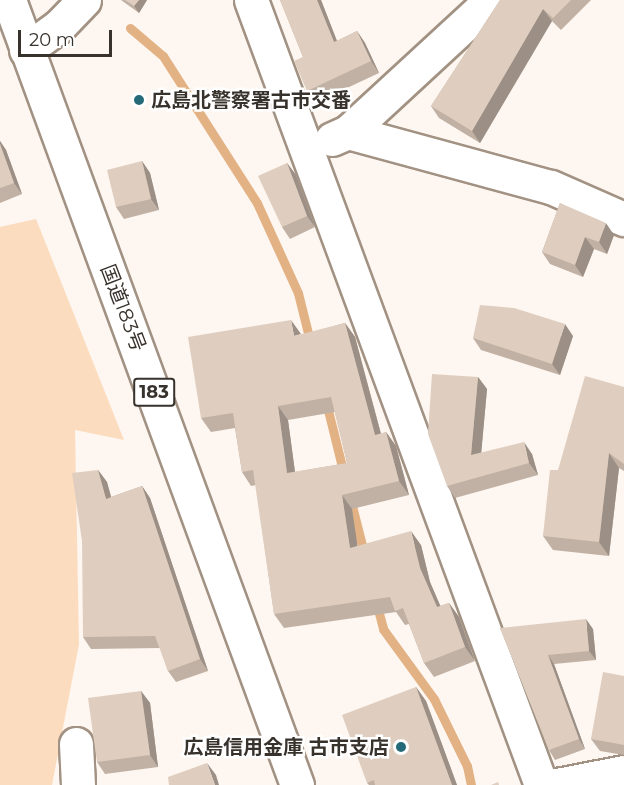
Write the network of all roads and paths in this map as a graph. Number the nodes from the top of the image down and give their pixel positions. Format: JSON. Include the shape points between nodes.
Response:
{"nodes":[{"id":1,"x":9,"y":0,"type":"edge"},
{"id":2,"x":84,"y":0,"type":"edge"},
{"id":3,"x":251,"y":0,"type":"edge"},
{"id":4,"x":491,"y":0,"type":"edge"},
{"id":5,"x":27,"y":50,"type":"junction"},
{"id":6,"x":348,"y":132,"type":"junction"},
{"id":7,"x":305,"y":149,"type":"junction"},
{"id":8,"x":624,"y":219,"type":"edge"},
{"id":9,"x":76,"y":744,"type":"dead end"},
{"id":10,"x":624,"y":772,"type":"edge"},
{"id":11,"x":78,"y":785,"type":"edge"},
{"id":12,"x":297,"y":785,"type":"edge"},
{"id":13,"x":541,"y":785,"type":"edge"},
{"id":14,"x":556,"y":785,"type":"edge"}],
"edges":[{"from":1,"to":5,"type":"main road","name":"国道183号","number":"183"},
{"from":2,"to":5,"type":"main road","via":[[59,26]]},
{"from":3,"to":7,"type":"main road"},
{"from":4,"to":6,"type":"main road"},
{"from":5,"to":12,"type":"main road","name":"国道183号","number":"183"},
{"from":6,"to":7,"type":"main road"},
{"from":6,"to":8,"type":"main road","via":[[551,187]]},
{"from":7,"to":13,"type":"main road"},
{"from":9,"to":11,"type":"main road"},
{"from":10,"to":14,"type":"main road"}]}
